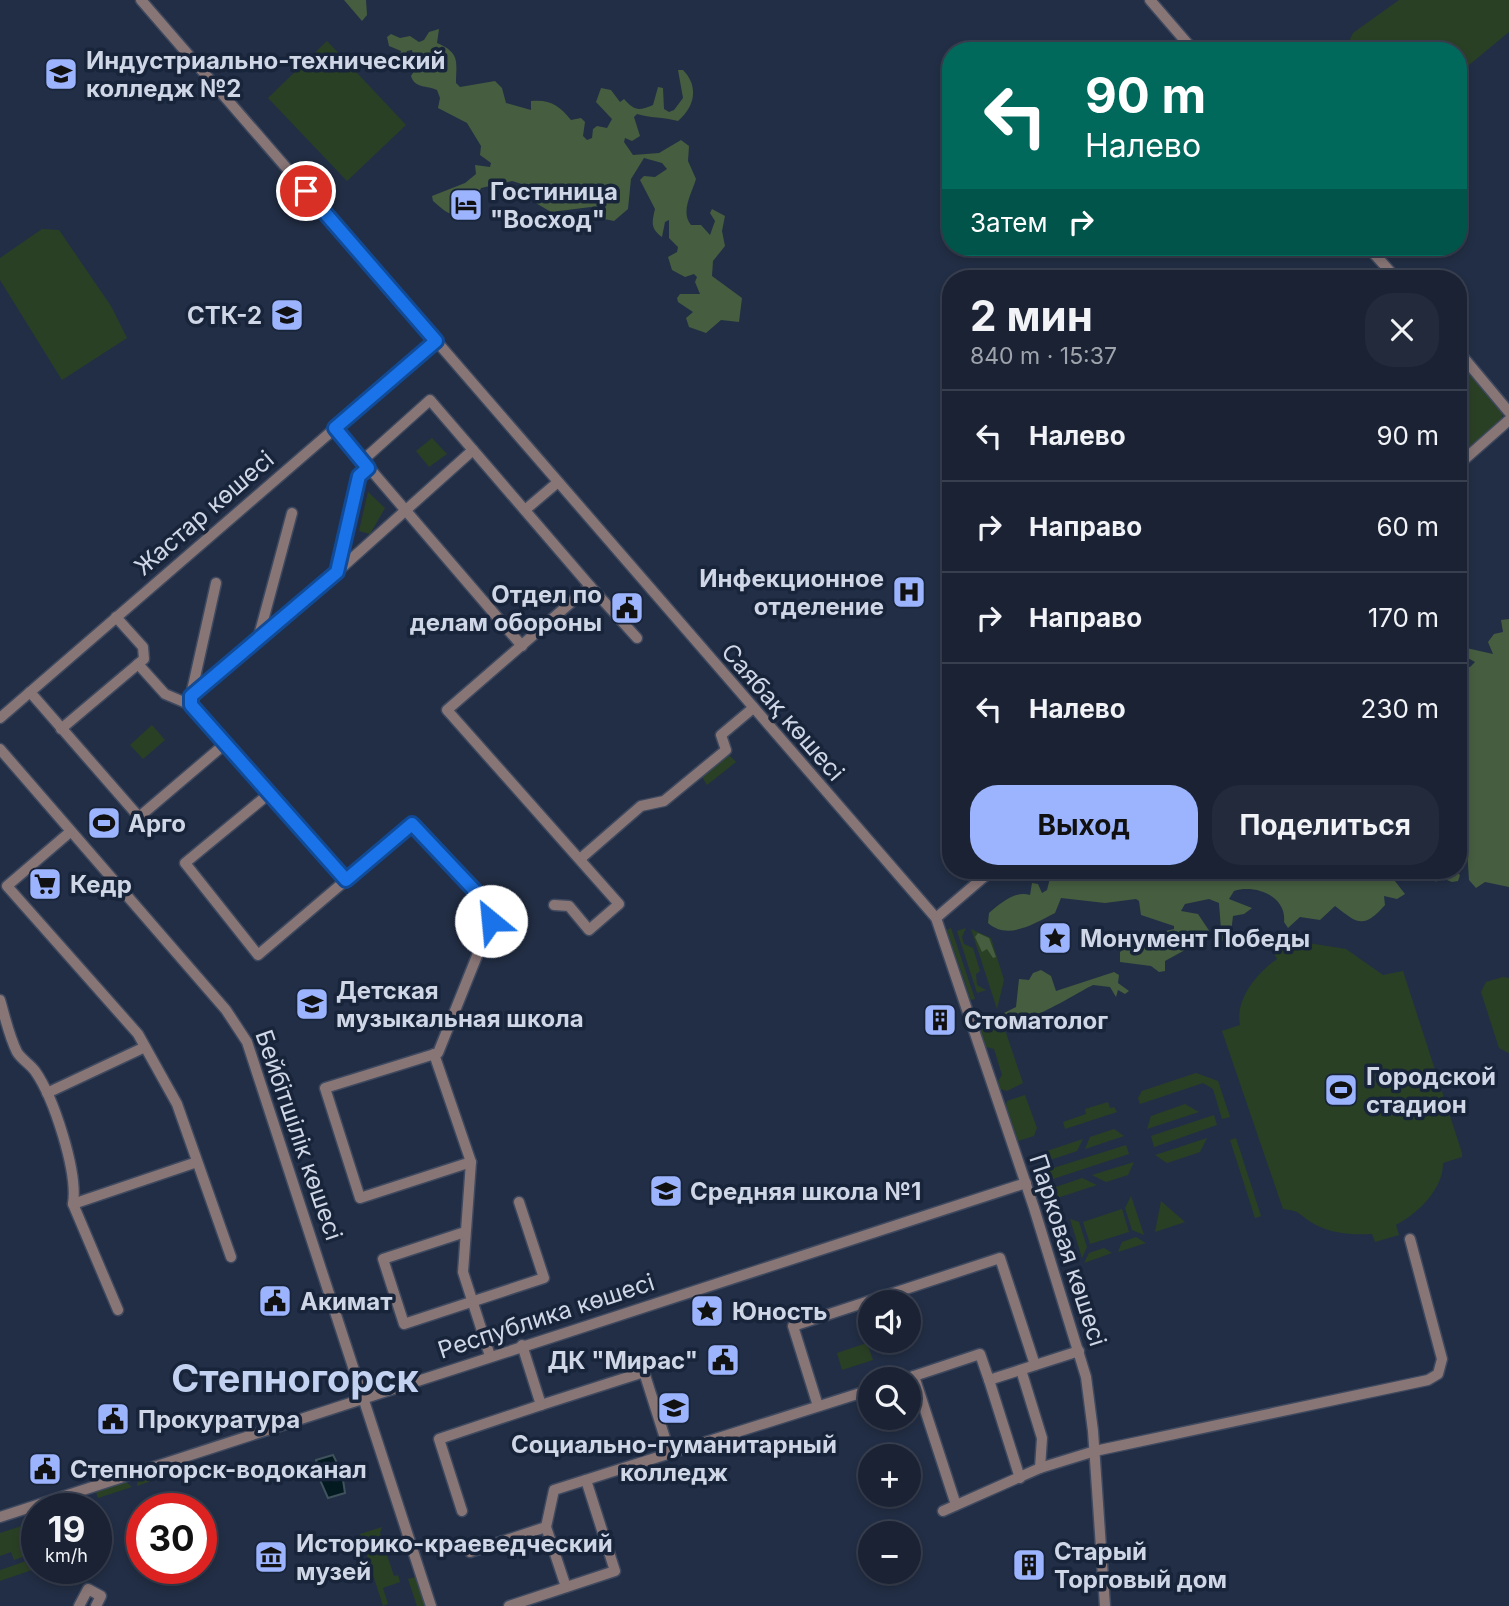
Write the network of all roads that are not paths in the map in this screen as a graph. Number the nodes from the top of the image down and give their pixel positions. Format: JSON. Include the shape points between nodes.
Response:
{"nodes":[{"id":1,"x":141,"y":0,"type":"edge"},
{"id":2,"x":1150,"y":0,"type":"edge"},
{"id":3,"x":1186,"y":42,"type":"edge"},
{"id":4,"x":1376,"y":256,"type":"edge"},
{"id":5,"x":1389,"y":270,"type":"edge"},
{"id":6,"x":436,"y":341,"type":"junction"},
{"id":7,"x":1467,"y":362,"type":"edge"},
{"id":8,"x":1509,"y":412,"type":"edge"},
{"id":9,"x":1509,"y":420,"type":"edge"},
{"id":10,"x":335,"y":428,"type":"junction"},
{"id":11,"x":473,"y":450,"type":"junction"},
{"id":12,"x":1467,"y":457,"type":"edge"},
{"id":13,"x":365,"y":464,"type":"junction"},
{"id":14,"x":558,"y":482,"type":"junction"},
{"id":15,"x":405,"y":510,"type":"junction"},
{"id":16,"x":525,"y":510,"type":"junction"},
{"id":17,"x":292,"y":513,"type":"dead end"},
{"id":18,"x":337,"y":572,"type":"junction"},
{"id":19,"x":216,"y":583,"type":"dead end"},
{"id":20,"x":590,"y":586,"type":"junction"},
{"id":21,"x":116,"y":617,"type":"junction"},
{"id":22,"x":637,"y":638,"type":"dead end"},
{"id":23,"x":258,"y":639,"type":"junction"},
{"id":24,"x":522,"y":646,"type":"junction"},
{"id":25,"x":138,"y":664,"type":"junction"},
{"id":26,"x":30,"y":692,"type":"junction"},
{"id":27,"x":191,"y":700,"type":"junction"},
{"id":28,"x":752,"y":709,"type":"junction"},
{"id":29,"x":0,"y":718,"type":"edge"},
{"id":30,"x":61,"y":729,"type":"junction"},
{"id":31,"x":226,"y":743,"type":"junction"},
{"id":32,"x":0,"y":749,"type":"edge"},
{"id":33,"x":270,"y":793,"type":"junction"},
{"id":34,"x":69,"y":832,"type":"junction"},
{"id":35,"x":580,"y":859,"type":"junction"},
{"id":36,"x":982,"y":879,"type":"edge"},
{"id":37,"x":346,"y":880,"type":"junction"},
{"id":38,"x":4,"y":889,"type":"edge"},
{"id":39,"x":554,"y":905,"type":"dead end"},
{"id":40,"x":936,"y":918,"type":"junction"},
{"id":41,"x":0,"y":1000,"type":"edge"},
{"id":42,"x":145,"y":1047,"type":"junction"},
{"id":43,"x":435,"y":1054,"type":"junction"},
{"id":44,"x":47,"y":1093,"type":"junction"},
{"id":45,"x":197,"y":1162,"type":"junction"},
{"id":46,"x":471,"y":1162,"type":"junction"},
{"id":47,"x":1026,"y":1183,"type":"junction"},
{"id":48,"x":519,"y":1202,"type":"dead end"},
{"id":49,"x":74,"y":1204,"type":"junction"},
{"id":50,"x":465,"y":1232,"type":"junction"},
{"id":51,"x":1410,"y":1239,"type":"dead end"},
{"id":52,"x":231,"y":1256,"type":"dead end"},
{"id":53,"x":472,"y":1302,"type":"junction"},
{"id":54,"x":118,"y":1310,"type":"dead end"},
{"id":55,"x":522,"y":1345,"type":"junction"},
{"id":56,"x":1079,"y":1351,"type":"junction"},
{"id":57,"x":490,"y":1356,"type":"junction"},
{"id":58,"x":1035,"y":1365,"type":"junction"},
{"id":59,"x":1021,"y":1370,"type":"junction"},
{"id":60,"x":921,"y":1374,"type":"edge"},
{"id":61,"x":989,"y":1380,"type":"junction"},
{"id":62,"x":858,"y":1394,"type":"edge"},
{"id":63,"x":364,"y":1396,"type":"junction"},
{"id":64,"x":541,"y":1405,"type":"junction"},
{"id":65,"x":818,"y":1406,"type":"junction"},
{"id":66,"x":921,"y":1408,"type":"edge"},
{"id":67,"x":1095,"y":1451,"type":"junction"},
{"id":68,"x":670,"y":1454,"type":"junction"},
{"id":69,"x":1040,"y":1468,"type":"junction"},
{"id":70,"x":1020,"y":1478,"type":"junction"},
{"id":71,"x":586,"y":1480,"type":"junction"},
{"id":72,"x":956,"y":1505,"type":"junction"},
{"id":73,"x":462,"y":1511,"type":"dead end"},
{"id":74,"x":943,"y":1511,"type":"dead end"},
{"id":75,"x":0,"y":1517,"type":"edge"},
{"id":76,"x":546,"y":1527,"type":"junction"},
{"id":77,"x":470,"y":1552,"type":"dead end"},
{"id":78,"x":566,"y":1587,"type":"junction"},
{"id":79,"x":79,"y":1606,"type":"edge"},
{"id":80,"x":96,"y":1606,"type":"edge"},
{"id":81,"x":431,"y":1606,"type":"edge"},
{"id":82,"x":509,"y":1606,"type":"edge"},
{"id":83,"x":1105,"y":1606,"type":"edge"}],
"edges":[{"from":1,"to":6,"type":"street","name":"Саябақ көшесі"},
{"from":2,"to":3,"type":"street"},
{"from":4,"to":5,"type":"street"},
{"from":6,"to":10,"type":"street","name":"Жастар көшесі"},
{"from":6,"to":14,"type":"street","name":"Саябақ көшесі"},
{"from":7,"to":8,"type":"street"},
{"from":9,"to":12,"type":"street"},
{"from":10,"to":13,"type":"street"},
{"from":10,"to":21,"type":"street","name":"Жастар көшесі"},
{"from":11,"to":13,"type":"street","via":[[430,400]]},
{"from":11,"to":15,"type":"street"},
{"from":11,"to":16,"type":"street"},
{"from":13,"to":15,"type":"street"},
{"from":13,"to":18,"type":"street"},
{"from":14,"to":16,"type":"street"},
{"from":14,"to":28,"type":"street","name":"Саябақ көшесі"},
{"from":15,"to":18,"type":"street"},
{"from":15,"to":24,"type":"street"},
{"from":16,"to":20,"type":"street"},
{"from":17,"to":23,"type":"street"},
{"from":18,"to":23,"type":"street"},
{"from":19,"to":27,"type":"street"},
{"from":20,"to":22,"type":"street"},
{"from":20,"to":24,"type":"street"},
{"from":21,"to":25,"type":"street","via":[[143,647],[144,659]]},
{"from":21,"to":26,"type":"street","name":"Жастар көшесі"},
{"from":23,"to":27,"type":"street"},
{"from":24,"to":35,"type":"street","via":[[447,710]]},
{"from":25,"to":27,"type":"street","via":[[165,694]]},
{"from":25,"to":30,"type":"street"},
{"from":26,"to":29,"type":"street","name":"Жастар көшесі"},
{"from":26,"to":30,"type":"street"},
{"from":27,"to":31,"type":"street"},
{"from":28,"to":35,"type":"street","via":[[721,735],[726,750],[664,801],[641,806]]},
{"from":28,"to":40,"type":"street","name":"Саябақ көшесі"},
{"from":30,"to":31,"type":"street","via":[[138,817]]},
{"from":31,"to":33,"type":"street"},
{"from":32,"to":34,"type":"street","name":"Бейбітшілік көшесі"},
{"from":33,"to":37,"type":"street"},
{"from":33,"to":37,"type":"street","via":[[185,863],[258,955]]},
{"from":34,"to":38,"type":"street"},
{"from":34,"to":63,"type":"street","name":"Бейбітшілік көшесі","via":[[226,1010],[247,1042]]},
{"from":35,"to":39,"type":"street","via":[[620,904],[589,930],[569,906]]},
{"from":36,"to":40,"type":"street"},
{"from":37,"to":43,"type":"street","via":[[412,824],[477,893],[491,921]]},
{"from":38,"to":42,"type":"street"},
{"from":40,"to":47,"type":"street","name":"Парковая көшесі"},
{"from":41,"to":44,"type":"street","via":[[17,1053]]},
{"from":42,"to":44,"type":"street"},
{"from":42,"to":45,"type":"street","via":[[177,1104]]},
{"from":43,"to":46,"type":"street"},
{"from":43,"to":46,"type":"street","via":[[325,1088],[360,1198]]},
{"from":44,"to":49,"type":"street","via":[[70,1164]]},
{"from":45,"to":49,"type":"street"},
{"from":45,"to":52,"type":"street"},
{"from":46,"to":50,"type":"street"},
{"from":47,"to":55,"type":"street","name":"Республика көшесі"},
{"from":47,"to":56,"type":"street","name":"Парковая көшесі"},
{"from":48,"to":53,"type":"street","via":[[544,1278]]},
{"from":49,"to":54,"type":"street"},
{"from":50,"to":53,"type":"street","via":[[463,1272]]},
{"from":50,"to":53,"type":"street","via":[[383,1259],[404,1324]]},
{"from":51,"to":67,"type":"street","via":[[1440,1346],[1438,1374],[1428,1380]]},
{"from":53,"to":57,"type":"street"},
{"from":55,"to":57,"type":"street","name":"Республика көшесі"},
{"from":55,"to":64,"type":"street"},
{"from":56,"to":58,"type":"street"},
{"from":56,"to":67,"type":"street","name":"Парковая көшесі"},
{"from":57,"to":63,"type":"street","name":"Республика көшесі"},
{"from":58,"to":59,"type":"street"},
{"from":58,"to":65,"type":"street","via":[[1000,1258],[793,1326]]},
{"from":59,"to":61,"type":"street"},
{"from":59,"to":69,"type":"street","via":[[1042,1438]]},
{"from":60,"to":61,"type":"street","via":[[980,1354]]},
{"from":61,"to":70,"type":"street"},
{"from":62,"to":65,"type":"street"},
{"from":63,"to":75,"type":"street","name":"Республика көшесі"},
{"from":63,"to":81,"type":"street","name":"Бейбітшілік көшесі"},
{"from":64,"to":68,"type":"street","via":[[644,1372]]},
{"from":64,"to":73,"type":"street","via":[[439,1439]]},
{"from":65,"to":68,"type":"street"},
{"from":66,"to":72,"type":"street"},
{"from":67,"to":69,"type":"street"},
{"from":67,"to":83,"type":"street","name":"Парковая көшесі"},
{"from":68,"to":71,"type":"street"},
{"from":69,"to":70,"type":"street"},
{"from":70,"to":72,"type":"street"},
{"from":71,"to":76,"type":"street","via":[[554,1490]]},
{"from":71,"to":78,"type":"street","via":[[615,1571]]},
{"from":72,"to":74,"type":"street"},
{"from":76,"to":77,"type":"street"},
{"from":76,"to":78,"type":"street"},
{"from":78,"to":82,"type":"street"},
{"from":79,"to":80,"type":"street","via":[[88,1590],[101,1596]]}]}
